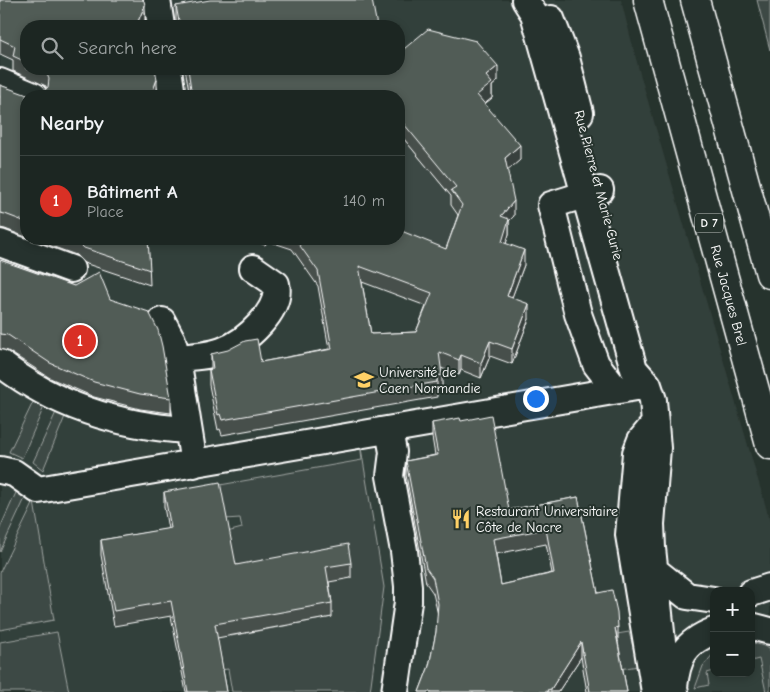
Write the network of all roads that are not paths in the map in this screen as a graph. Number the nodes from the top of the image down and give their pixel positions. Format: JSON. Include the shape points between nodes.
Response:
{"nodes":[{"id":1,"x":157,"y":0,"type":"edge"},
{"id":2,"x":524,"y":0,"type":"edge"},
{"id":3,"x":543,"y":0,"type":"edge"},
{"id":4,"x":648,"y":0,"type":"edge"},
{"id":5,"x":695,"y":0,"type":"edge"},
{"id":6,"x":160,"y":20,"type":"edge"},
{"id":7,"x":169,"y":75,"type":"edge"},
{"id":8,"x":0,"y":82,"type":"edge"},
{"id":9,"x":20,"y":90,"type":"edge"},
{"id":10,"x":171,"y":90,"type":"edge"},
{"id":11,"x":592,"y":192,"type":"junction"},
{"id":12,"x":0,"y":243,"type":"edge"},
{"id":13,"x":253,"y":268,"type":"dead end"},
{"id":14,"x":71,"y":269,"type":"dead end"},
{"id":15,"x":770,"y":274,"type":"edge"},
{"id":16,"x":162,"y":321,"type":"dead end"},
{"id":17,"x":177,"y":358,"type":"junction"},
{"id":18,"x":0,"y":363,"type":"edge"},
{"id":19,"x":641,"y":377,"type":"junction"},
{"id":20,"x":616,"y":390,"type":"junction"},
{"id":21,"x":655,"y":423,"type":"junction"},
{"id":22,"x":188,"y":430,"type":"junction"},
{"id":23,"x":390,"y":430,"type":"junction"},
{"id":24,"x":770,"y":445,"type":"edge"},
{"id":25,"x":194,"y":464,"type":"junction"},
{"id":26,"x":0,"y":470,"type":"edge"},
{"id":27,"x":653,"y":569,"type":"junction"},
{"id":28,"x":770,"y":587,"type":"edge"},
{"id":29,"x":755,"y":592,"type":"edge"},
{"id":30,"x":710,"y":599,"type":"edge"},
{"id":31,"x":755,"y":627,"type":"edge"},
{"id":32,"x":770,"y":631,"type":"edge"},
{"id":33,"x":712,"y":632,"type":"edge"},
{"id":34,"x":668,"y":691,"type":"edge"},
{"id":35,"x":395,"y":692,"type":"edge"}],
"edges":[{"from":1,"to":6,"type":"street"},
{"from":2,"to":11,"type":"street","name":"Rue Pierre et Marie Curie","via":[[534,14]]},
{"from":3,"to":11,"type":"street","name":"Rue Pierre et Marie Curie","via":[[566,58]]},
{"from":4,"to":24,"type":"main road","name":"Rue Jacques Brel","number":"D 7"},
{"from":5,"to":15,"type":"main road"},
{"from":7,"to":10,"type":"street"},
{"from":8,"to":9,"type":"street"},
{"from":11,"to":19,"type":"street","name":"Rue Pierre et Marie Curie"},
{"from":11,"to":20,"type":"street","via":[[551,205],[578,314],[596,364]]},
{"from":12,"to":14,"type":"street"},
{"from":13,"to":17,"type":"street","via":[[276,284],[278,293],[264,318],[234,346]]},
{"from":16,"to":17,"type":"street"},
{"from":17,"to":22,"type":"street"},
{"from":18,"to":22,"type":"street","via":[[36,388],[88,412],[125,422]]},
{"from":19,"to":20,"type":"street"},
{"from":19,"to":21,"type":"street","name":"Rue Pierre et Marie Curie","via":[[653,400]]},
{"from":20,"to":23,"type":"street"},
{"from":21,"to":27,"type":"street","name":"Rue Pierre et Marie Curie","via":[[657,448],[651,524]]},
{"from":21,"to":34,"type":"street","via":[[641,440],[636,453],[629,535]]},
{"from":22,"to":25,"type":"street"},
{"from":23,"to":25,"type":"street"},
{"from":23,"to":35,"type":"street","via":[[393,452],[390,476],[408,586]]},
{"from":25,"to":26,"type":"street","via":[[38,490],[14,473]]},
{"from":27,"to":30,"type":"street","via":[[687,596]]},
{"from":27,"to":34,"type":"street","name":"Rue Pierre et Marie Curie"},
{"from":28,"to":29,"type":"street"},
{"from":31,"to":32,"type":"street"},
{"from":33,"to":34,"type":"street","via":[[699,637],[685,649]]}]}
